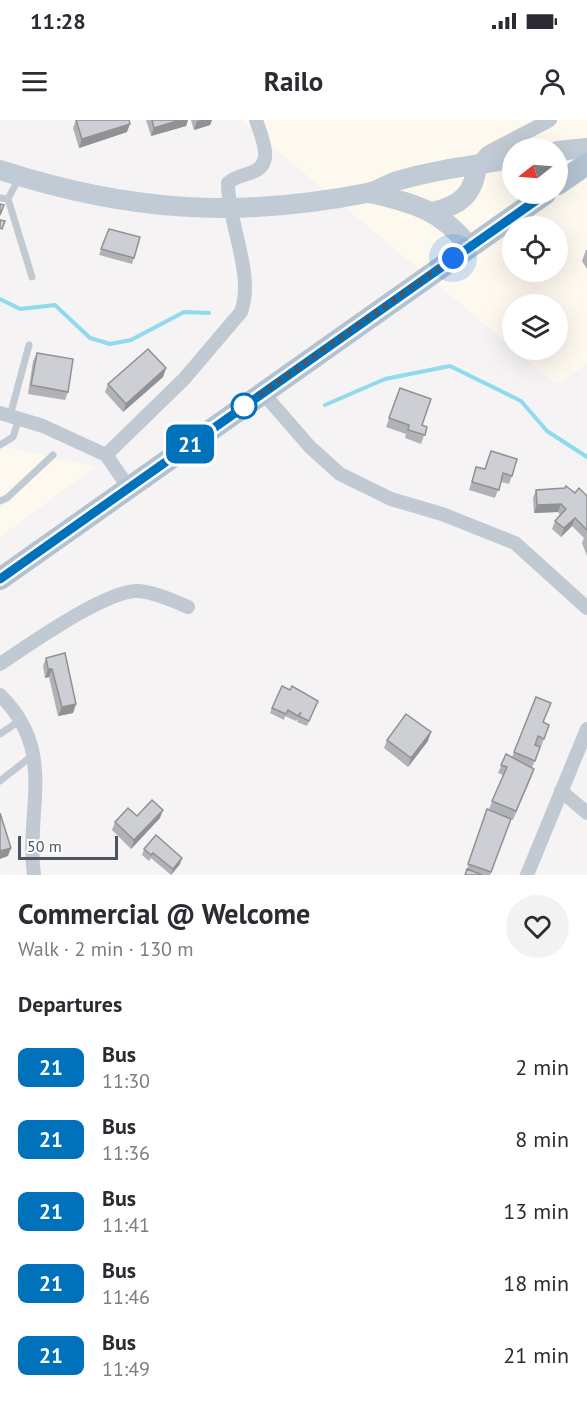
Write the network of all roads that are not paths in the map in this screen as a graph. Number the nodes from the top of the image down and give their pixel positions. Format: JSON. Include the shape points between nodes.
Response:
{"nodes":[{"id":1,"x":256,"y":120,"type":"edge"},
{"id":2,"x":550,"y":120,"type":"edge"},
{"id":3,"x":587,"y":148,"type":"edge"},
{"id":4,"x":568,"y":150,"type":"edge"},
{"id":5,"x":502,"y":161,"type":"edge"},
{"id":6,"x":587,"y":164,"type":"edge"},
{"id":7,"x":477,"y":165,"type":"junction"},
{"id":8,"x":0,"y":170,"type":"edge"},
{"id":9,"x":20,"y":176,"type":"junction"},
{"id":10,"x":568,"y":177,"type":"edge"},
{"id":11,"x":370,"y":193,"type":"junction"},
{"id":12,"x":0,"y":198,"type":"edge"},
{"id":13,"x":8,"y":198,"type":"junction"},
{"id":14,"x":530,"y":204,"type":"edge"},
{"id":15,"x":231,"y":209,"type":"junction"},
{"id":16,"x":433,"y":212,"type":"junction"},
{"id":17,"x":469,"y":246,"type":"junction"},
{"id":18,"x":32,"y":277,"type":"dead end"},
{"id":19,"x":29,"y":345,"type":"dead end"},
{"id":20,"x":262,"y":393,"type":"junction"},
{"id":21,"x":10,"y":416,"type":"edge"},
{"id":22,"x":0,"y":445,"type":"edge"},
{"id":23,"x":53,"y":455,"type":"dead end"},
{"id":24,"x":106,"y":455,"type":"junction"},
{"id":25,"x":129,"y":488,"type":"junction"},
{"id":26,"x":0,"y":501,"type":"edge"},
{"id":27,"x":0,"y":579,"type":"edge"},
{"id":28,"x":188,"y":608,"type":"dead end"},
{"id":29,"x":587,"y":608,"type":"edge"},
{"id":30,"x":0,"y":664,"type":"edge"},
{"id":31,"x":0,"y":695,"type":"edge"},
{"id":32,"x":20,"y":722,"type":"junction"},
{"id":33,"x":587,"y":729,"type":"edge"},
{"id":34,"x":0,"y":735,"type":"edge"},
{"id":35,"x":33,"y":755,"type":"junction"},
{"id":36,"x":0,"y":781,"type":"edge"},
{"id":37,"x":561,"y":791,"type":"junction"},
{"id":38,"x":587,"y":813,"type":"edge"},
{"id":39,"x":34,"y":875,"type":"edge"},
{"id":40,"x":527,"y":875,"type":"edge"}],
"edges":[{"from":1,"to":15,"type":"street","via":[[267,154],[258,170],[228,183]]},
{"from":2,"to":7,"type":"street","via":[[487,153]]},
{"from":3,"to":4,"type":"main road"},
{"from":5,"to":7,"type":"main road"},
{"from":6,"to":10,"type":"main road"},
{"from":7,"to":11,"type":"main road","via":[[396,181]]},
{"from":7,"to":16,"type":"main road","via":[[474,183],[465,198]]},
{"from":8,"to":9,"type":"main road"},
{"from":9,"to":13,"type":"lane"},
{"from":9,"to":15,"type":"main road","via":[[120,201]]},
{"from":11,"to":15,"type":"main road"},
{"from":11,"to":16,"type":"main road","via":[[414,203]]},
{"from":12,"to":13,"type":"lane"},
{"from":13,"to":18,"type":"lane"},
{"from":14,"to":17,"type":"main road"},
{"from":15,"to":24,"type":"street","via":[[247,286],[241,312],[184,380]]},
{"from":16,"to":17,"type":"main road","via":[[454,227]]},
{"from":17,"to":20,"type":"main road"},
{"from":19,"to":21,"type":"lane"},
{"from":20,"to":25,"type":"main road"},
{"from":20,"to":29,"type":"street","via":[[340,474],[391,499],[515,543]]},
{"from":21,"to":22,"type":"lane","via":[[13,437]]},
{"from":21,"to":24,"type":"street","via":[[53,430]]},
{"from":23,"to":26,"type":"lane"},
{"from":24,"to":25,"type":"street"},
{"from":25,"to":27,"type":"main road"},
{"from":28,"to":30,"type":"street","via":[[138,591],[111,597]]},
{"from":31,"to":32,"type":"street"},
{"from":32,"to":34,"type":"lane"},
{"from":32,"to":35,"type":"street"},
{"from":33,"to":37,"type":"street"},
{"from":35,"to":36,"type":"lane"},
{"from":35,"to":39,"type":"street","via":[[37,788]]},
{"from":37,"to":38,"type":"street"},
{"from":37,"to":40,"type":"street"}]}
